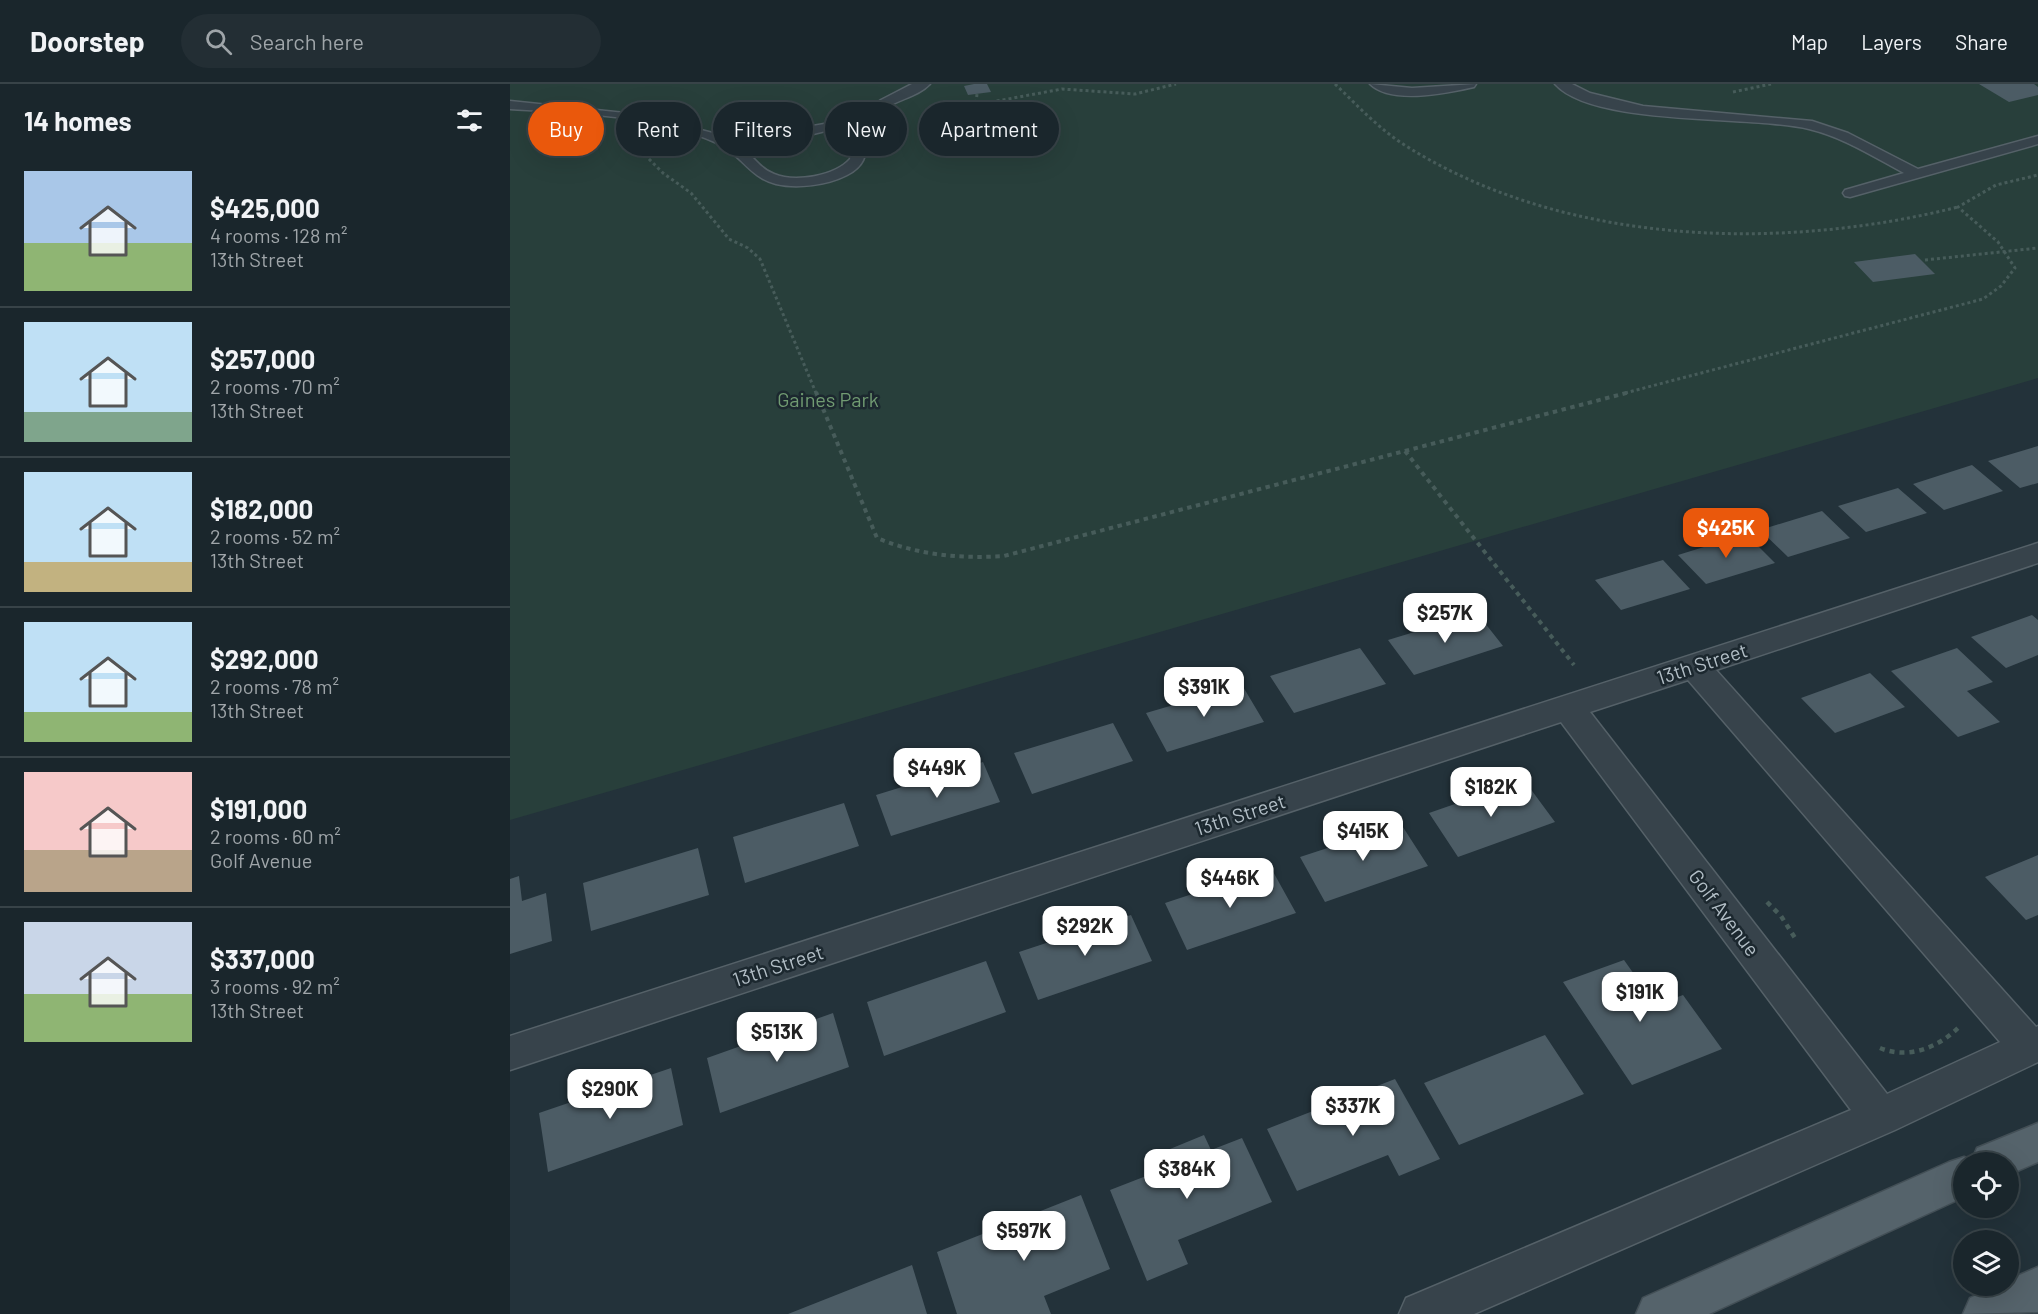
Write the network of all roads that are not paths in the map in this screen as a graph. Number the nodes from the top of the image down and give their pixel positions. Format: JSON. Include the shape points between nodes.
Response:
{"nodes":[{"id":1,"x":924,"y":84,"type":"edge"},
{"id":2,"x":1377,"y":84,"type":"edge"},
{"id":3,"x":1469,"y":84,"type":"edge"},
{"id":4,"x":1562,"y":84,"type":"edge"},
{"id":5,"x":892,"y":102,"type":"edge"},
{"id":6,"x":510,"y":105,"type":"edge"},
{"id":7,"x":713,"y":137,"type":"edge"},
{"id":8,"x":2038,"y":140,"type":"edge"},
{"id":9,"x":746,"y":156,"type":"edge"},
{"id":10,"x":860,"y":156,"type":"edge"},
{"id":11,"x":1916,"y":174,"type":"junction"},
{"id":12,"x":1850,"y":193,"type":"dead end"},
{"id":13,"x":2038,"y":553,"type":"edge"},
{"id":14,"x":1695,"y":667,"type":"junction"},
{"id":15,"x":1569,"y":708,"type":"junction"},
{"id":16,"x":2034,"y":1046,"type":"edge"},
{"id":17,"x":510,"y":1053,"type":"edge"},
{"id":18,"x":1880,"y":1117,"type":"junction"},
{"id":19,"x":2038,"y":1142,"type":"edge"},
{"id":20,"x":2015,"y":1152,"type":"edge"},
{"id":21,"x":1953,"y":1181,"type":"edge"},
{"id":22,"x":2038,"y":1289,"type":"edge"},
{"id":23,"x":1422,"y":1314,"type":"edge"},
{"id":24,"x":1659,"y":1314,"type":"edge"},
{"id":25,"x":1986,"y":1314,"type":"edge"}],
"edges":[{"from":1,"to":5,"type":"lane"},
{"from":2,"to":3,"type":"lane","via":[[1399,93]]},
{"from":4,"to":11,"type":"lane","via":[[1574,92],[1609,102],[1672,113],[1796,122],[1836,131]]},
{"from":6,"to":7,"type":"lane","via":[[576,109],[666,124]]},
{"from":8,"to":11,"type":"lane"},
{"from":9,"to":10,"type":"lane","via":[[758,172],[778,180],[841,173]]},
{"from":11,"to":12,"type":"lane"},
{"from":13,"to":14,"type":"street","name":"13th Street"},
{"from":14,"to":15,"type":"street","name":"13th Street"},
{"from":14,"to":16,"type":"street"},
{"from":15,"to":17,"type":"street","name":"13th Street"},
{"from":15,"to":18,"type":"street","name":"Golf Avenue"},
{"from":16,"to":18,"type":"street"},
{"from":18,"to":23,"type":"street"},
{"from":19,"to":20,"type":"main road"},
{"from":21,"to":24,"type":"main road"},
{"from":22,"to":25,"type":"main road"}]}
